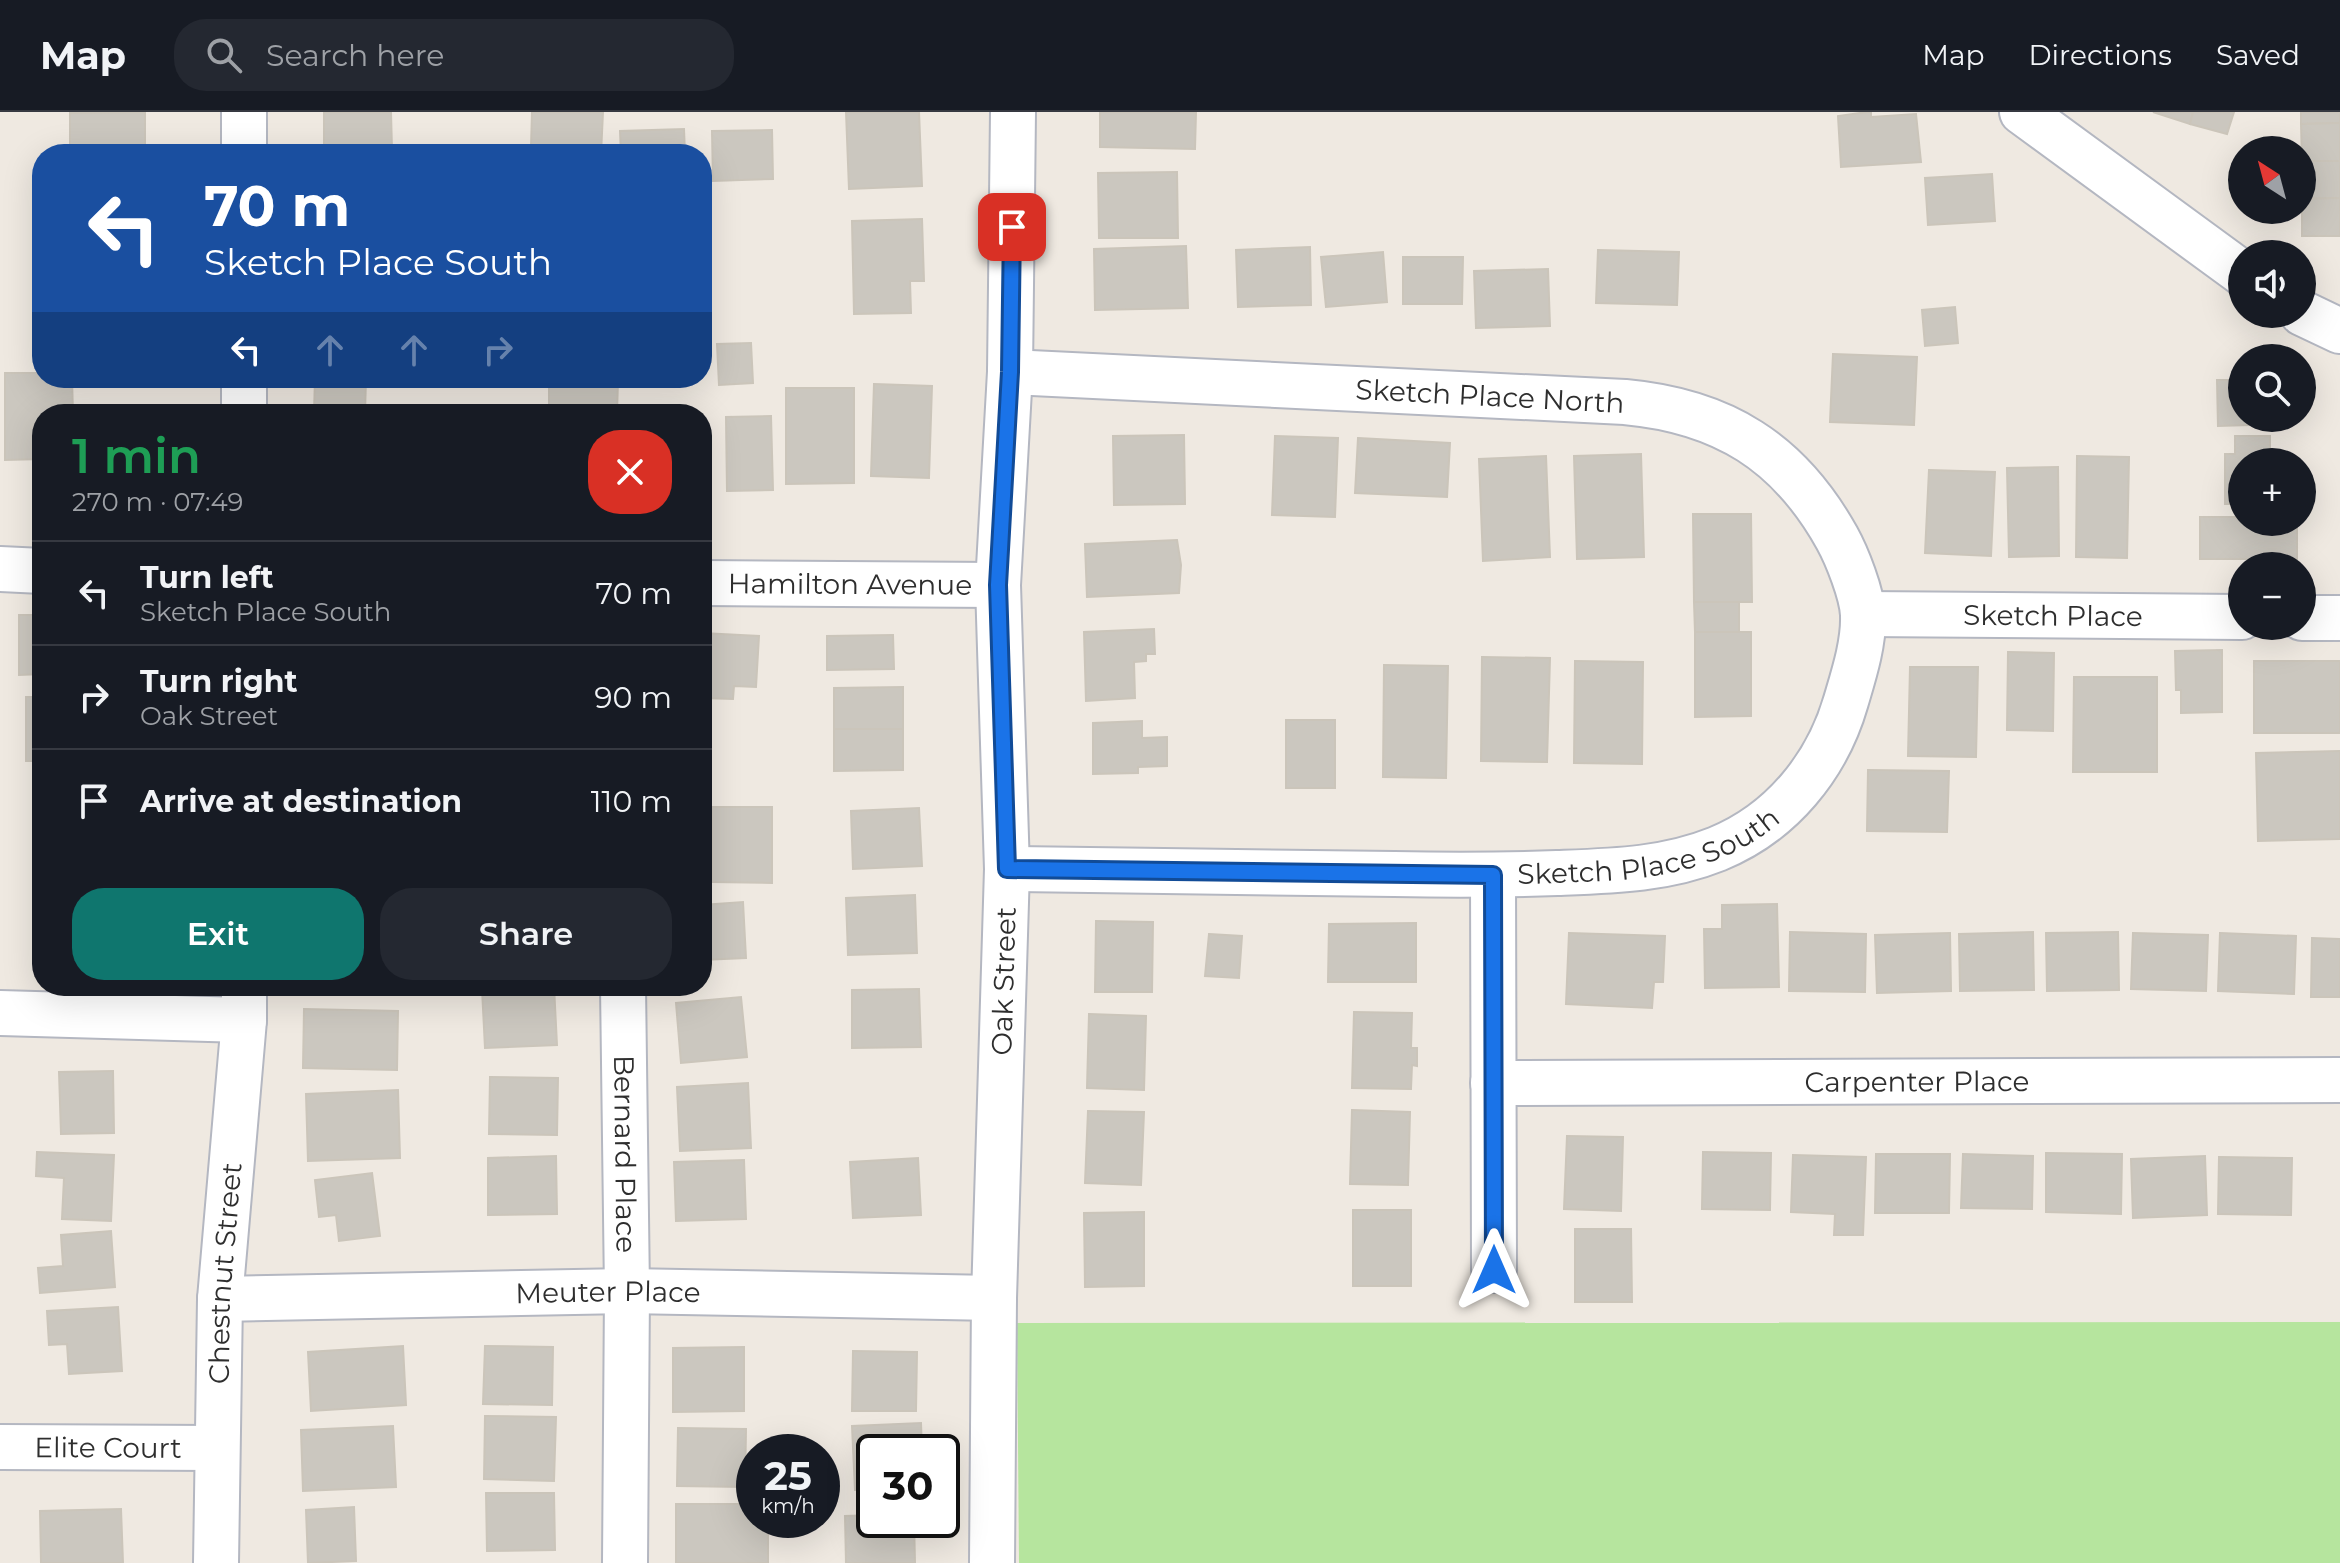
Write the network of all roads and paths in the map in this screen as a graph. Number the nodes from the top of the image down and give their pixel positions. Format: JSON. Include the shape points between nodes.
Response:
{"nodes":[{"id":1,"x":244,"y":112,"type":"edge"},
{"id":2,"x":1013,"y":112,"type":"edge"},
{"id":3,"x":2022,"y":112,"type":"edge"},
{"id":4,"x":244,"y":144,"type":"edge"},
{"id":5,"x":2228,"y":263,"type":"edge"},
{"id":6,"x":2316,"y":320,"type":"edge"},
{"id":7,"x":2340,"y":331,"type":"edge"},
{"id":8,"x":1010,"y":372,"type":"junction"},
{"id":9,"x":0,"y":569,"type":"edge"},
{"id":10,"x":32,"y":571,"type":"edge"},
{"id":11,"x":712,"y":583,"type":"edge"},
{"id":12,"x":998,"y":585,"type":"junction"},
{"id":13,"x":1863,"y":614,"type":"junction"},
{"id":14,"x":2228,"y":617,"type":"edge"},
{"id":15,"x":2316,"y":618,"type":"edge"},
{"id":16,"x":2340,"y":618,"type":"edge"},
{"id":17,"x":1007,"y":869,"type":"junction"},
{"id":18,"x":1493,"y":875,"type":"junction"},
{"id":19,"x":623,"y":996,"type":"edge"},
{"id":20,"x":244,"y":1003,"type":"edge"},
{"id":21,"x":0,"y":1013,"type":"edge"},
{"id":22,"x":2340,"y":1080,"type":"edge"},
{"id":23,"x":1493,"y":1083,"type":"junction"},
{"id":24,"x":1494,"y":1270,"type":"dead end"},
{"id":25,"x":627,"y":1291,"type":"junction"},
{"id":26,"x":994,"y":1298,"type":"junction"},
{"id":27,"x":220,"y":1299,"type":"junction"},
{"id":28,"x":0,"y":1447,"type":"edge"},
{"id":29,"x":217,"y":1448,"type":"junction"},
{"id":30,"x":216,"y":1563,"type":"edge"},
{"id":31,"x":625,"y":1563,"type":"edge"},
{"id":32,"x":992,"y":1563,"type":"edge"}],
"edges":[{"from":1,"to":4,"type":"street"},
{"from":2,"to":8,"type":"street","name":"Oak Street"},
{"from":3,"to":5,"type":"street"},
{"from":6,"to":7,"type":"street"},
{"from":8,"to":12,"type":"street","name":"Oak Street"},
{"from":8,"to":13,"type":"street","name":"Sketch Place North","via":[[1625,402],[1703,417],[1745,437],[1783,465],[1817,503],[1840,543]]},
{"from":9,"to":10,"type":"street"},
{"from":11,"to":12,"type":"street","name":"Hamilton Avenue"},
{"from":12,"to":17,"type":"street","name":"Oak Street"},
{"from":13,"to":14,"type":"street","name":"Sketch Place"},
{"from":13,"to":18,"type":"street","name":"Sketch Place South","via":[[1856,668],[1819,766],[1752,831],[1680,861],[1632,871]]},
{"from":15,"to":16,"type":"street"},
{"from":17,"to":18,"type":"street","name":"Sketch Place South"},
{"from":17,"to":26,"type":"street","name":"Oak Street"},
{"from":18,"to":23,"type":"street"},
{"from":19,"to":25,"type":"street","name":"Bernard Place"},
{"from":20,"to":21,"type":"street"},
{"from":20,"to":27,"type":"street","name":"Chestnut Street"},
{"from":22,"to":23,"type":"street","name":"Carpenter Place"},
{"from":23,"to":24,"type":"street"},
{"from":25,"to":26,"type":"street","name":"Meuter Place"},
{"from":25,"to":27,"type":"street","name":"Meuter Place"},
{"from":25,"to":31,"type":"street","name":"Bernard Place"},
{"from":26,"to":32,"type":"street","name":"Oak Street"},
{"from":27,"to":29,"type":"street","name":"Chestnut Street"},
{"from":28,"to":29,"type":"street","name":"Elite Court"},
{"from":29,"to":30,"type":"street","name":"Chestnut Street"}]}
